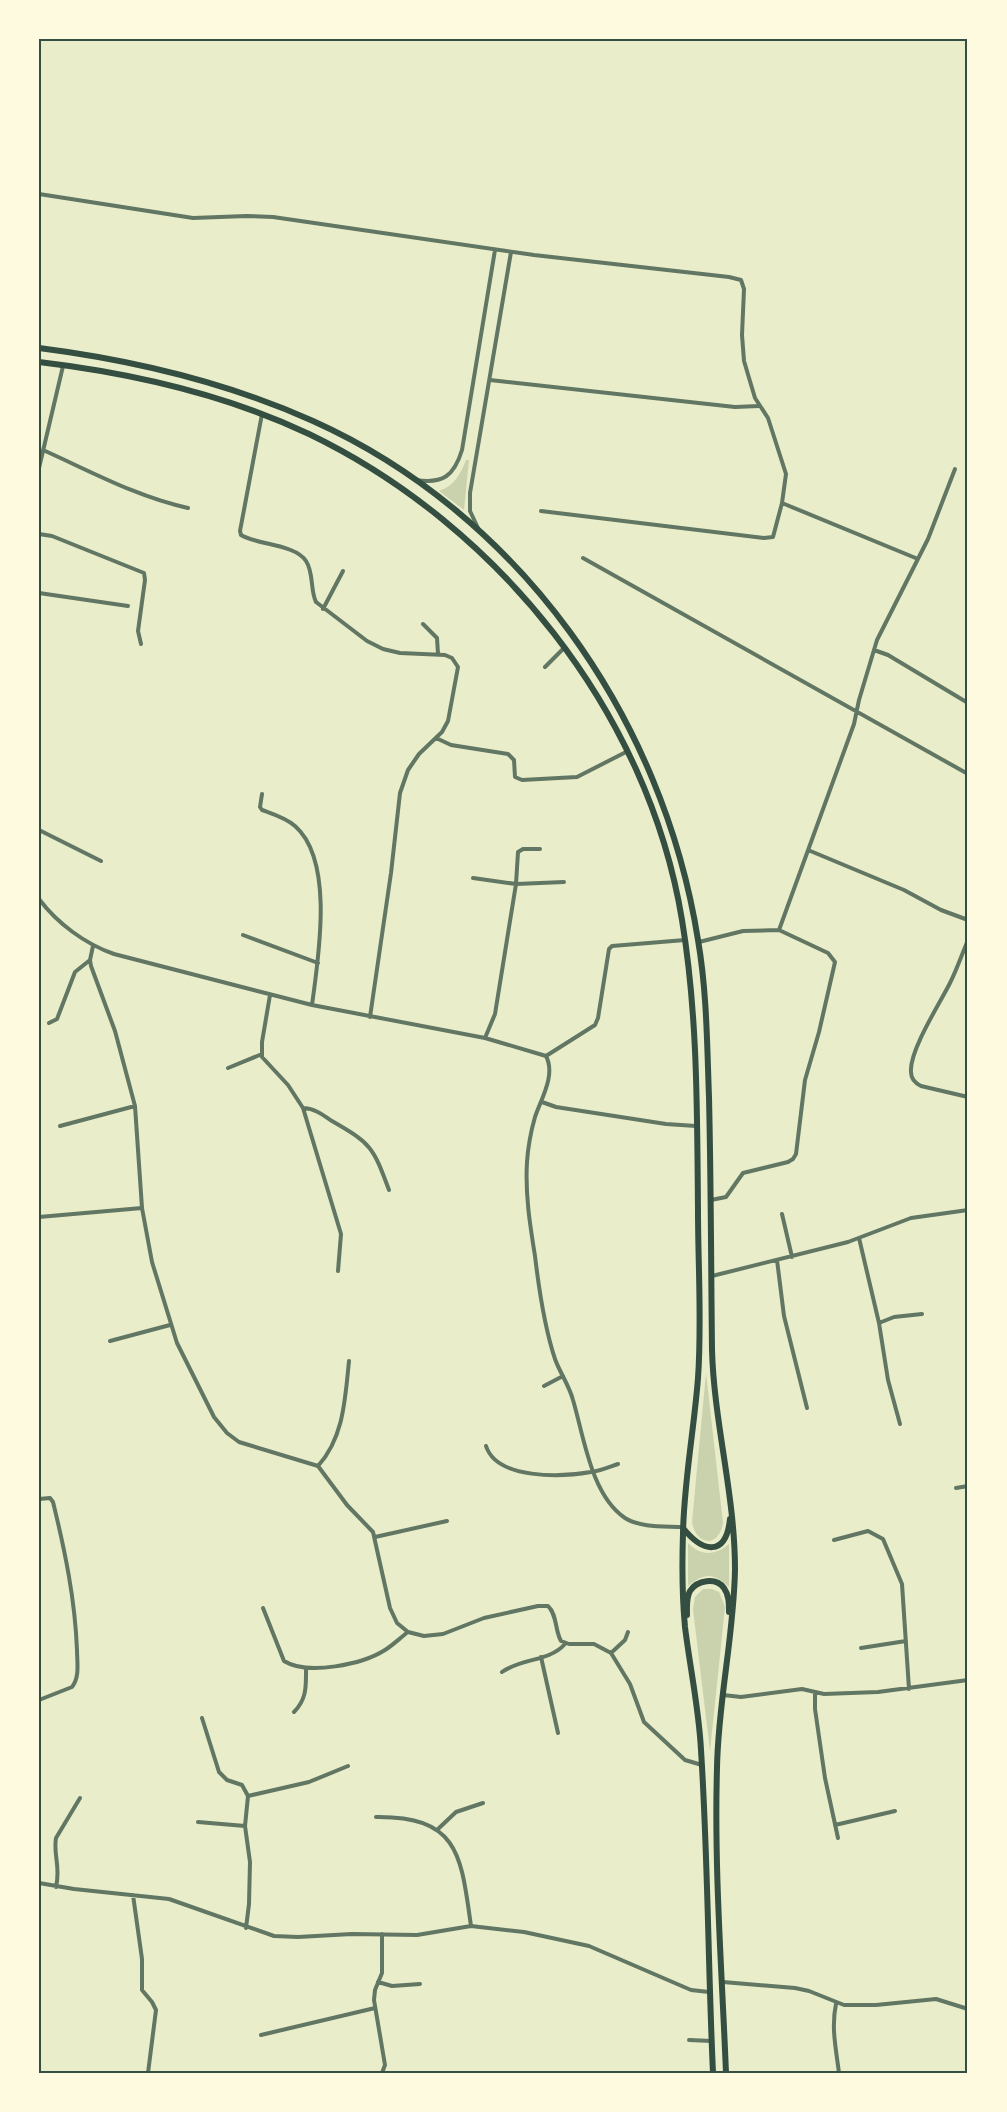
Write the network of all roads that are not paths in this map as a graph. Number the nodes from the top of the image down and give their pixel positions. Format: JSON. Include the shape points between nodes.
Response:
{"nodes":[{"id":1,"x":39,"y":194,"type":"edge"},
{"id":2,"x":495,"y":250,"type":"junction"},
{"id":3,"x":511,"y":252,"type":"junction"},
{"id":4,"x":39,"y":348,"type":"edge"},
{"id":5,"x":39,"y":362,"type":"edge"},
{"id":6,"x":63,"y":365,"type":"junction"},
{"id":7,"x":490,"y":380,"type":"junction"},
{"id":8,"x":759,"y":406,"type":"junction"},
{"id":9,"x":262,"y":414,"type":"junction"},
{"id":10,"x":43,"y":450,"type":"junction"},
{"id":11,"x":39,"y":468,"type":"edge"},
{"id":12,"x":955,"y":469,"type":"dead end"},
{"id":13,"x":415,"y":480,"type":"junction"},
{"id":14,"x":782,"y":503,"type":"junction"},
{"id":15,"x":188,"y":508,"type":"dead end"},
{"id":16,"x":541,"y":511,"type":"dead end"},
{"id":17,"x":479,"y":531,"type":"junction"},
{"id":18,"x":39,"y":534,"type":"edge"},
{"id":19,"x":583,"y":558,"type":"dead end"},
{"id":20,"x":918,"y":559,"type":"junction"},
{"id":21,"x":343,"y":571,"type":"dead end"},
{"id":22,"x":39,"y":593,"type":"edge"},
{"id":23,"x":128,"y":606,"type":"dead end"},
{"id":24,"x":323,"y":609,"type":"junction"},
{"id":25,"x":423,"y":624,"type":"dead end"},
{"id":26,"x":141,"y":644,"type":"dead end"},
{"id":27,"x":564,"y":648,"type":"junction"},
{"id":28,"x":874,"y":650,"type":"junction"},
{"id":29,"x":438,"y":654,"type":"junction"},
{"id":30,"x":545,"y":667,"type":"dead end"},
{"id":31,"x":968,"y":704,"type":"edge"},
{"id":32,"x":857,"y":711,"type":"junction"},
{"id":33,"x":436,"y":738,"type":"junction"},
{"id":34,"x":627,"y":751,"type":"junction"},
{"id":35,"x":968,"y":774,"type":"edge"},
{"id":36,"x":262,"y":794,"type":"dead end"},
{"id":37,"x":39,"y":830,"type":"edge"},
{"id":38,"x":540,"y":849,"type":"dead end"},
{"id":39,"x":808,"y":850,"type":"junction"},
{"id":40,"x":101,"y":861,"type":"dead end"},
{"id":41,"x":473,"y":878,"type":"dead end"},
{"id":42,"x":564,"y":882,"type":"dead end"},
{"id":43,"x":516,"y":884,"type":"junction"},
{"id":44,"x":39,"y":899,"type":"edge"},
{"id":45,"x":968,"y":920,"type":"edge"},
{"id":46,"x":779,"y":930,"type":"junction"},
{"id":47,"x":243,"y":934,"type":"dead end"},
{"id":48,"x":685,"y":940,"type":"junction"},
{"id":49,"x":968,"y":940,"type":"edge"},
{"id":50,"x":699,"y":942,"type":"junction"},
{"id":51,"x":93,"y":946,"type":"junction"},
{"id":52,"x":90,"y":960,"type":"junction"},
{"id":53,"x":318,"y":963,"type":"junction"},
{"id":54,"x":270,"y":995,"type":"junction"},
{"id":55,"x":312,"y":1005,"type":"junction"},
{"id":56,"x":370,"y":1017,"type":"junction"},
{"id":57,"x":49,"y":1023,"type":"dead end"},
{"id":58,"x":485,"y":1038,"type":"junction"},
{"id":59,"x":262,"y":1054,"type":"junction"},
{"id":60,"x":546,"y":1056,"type":"junction"},
{"id":61,"x":228,"y":1068,"type":"dead end"},
{"id":62,"x":968,"y":1097,"type":"edge"},
{"id":63,"x":542,"y":1102,"type":"junction"},
{"id":64,"x":135,"y":1106,"type":"junction"},
{"id":65,"x":303,"y":1108,"type":"junction"},
{"id":66,"x":60,"y":1126,"type":"dead end"},
{"id":67,"x":696,"y":1126,"type":"junction"},
{"id":68,"x":390,"y":1190,"type":"dead end"},
{"id":69,"x":711,"y":1200,"type":"junction"},
{"id":70,"x":142,"y":1208,"type":"junction"},
{"id":71,"x":968,"y":1210,"type":"edge"},
{"id":72,"x":782,"y":1214,"type":"dead end"},
{"id":73,"x":39,"y":1217,"type":"edge"},
{"id":74,"x":860,"y":1238,"type":"junction"},
{"id":75,"x":792,"y":1257,"type":"junction"},
{"id":76,"x":777,"y":1260,"type":"junction"},
{"id":77,"x":338,"y":1271,"type":"dead end"},
{"id":78,"x":711,"y":1276,"type":"junction"},
{"id":79,"x":922,"y":1314,"type":"dead end"},
{"id":80,"x":879,"y":1323,"type":"junction"},
{"id":81,"x":170,"y":1324,"type":"junction"},
{"id":82,"x":110,"y":1341,"type":"dead end"},
{"id":83,"x":349,"y":1361,"type":"dead end"},
{"id":84,"x":563,"y":1376,"type":"junction"},
{"id":85,"x":544,"y":1386,"type":"dead end"},
{"id":86,"x":807,"y":1408,"type":"dead end"},
{"id":87,"x":900,"y":1424,"type":"dead end"},
{"id":88,"x":486,"y":1446,"type":"dead end"},
{"id":89,"x":618,"y":1464,"type":"dead end"},
{"id":90,"x":318,"y":1466,"type":"junction"},
{"id":91,"x":593,"y":1472,"type":"junction"},
{"id":92,"x":968,"y":1486,"type":"edge"},
{"id":93,"x":956,"y":1488,"type":"dead end"},
{"id":94,"x":39,"y":1499,"type":"edge"},
{"id":95,"x":731,"y":1502,"type":"junction"},
{"id":96,"x":447,"y":1521,"type":"dead end"},
{"id":97,"x":683,"y":1527,"type":"junction"},
{"id":98,"x":375,"y":1537,"type":"junction"},
{"id":99,"x":834,"y":1540,"type":"dead end"},
{"id":100,"x":263,"y":1608,"type":"dead end"},
{"id":101,"x":408,"y":1632,"type":"junction"},
{"id":102,"x":628,"y":1632,"type":"dead end"},
{"id":103,"x":687,"y":1640,"type":"junction"},
{"id":104,"x":906,"y":1641,"type":"junction"},
{"id":105,"x":729,"y":1642,"type":"junction"},
{"id":106,"x":565,"y":1644,"type":"junction"},
{"id":107,"x":861,"y":1648,"type":"dead end"},
{"id":108,"x":611,"y":1653,"type":"junction"},
{"id":109,"x":541,"y":1657,"type":"junction"},
{"id":110,"x":306,"y":1669,"type":"junction"},
{"id":111,"x":502,"y":1672,"type":"dead end"},
{"id":112,"x":968,"y":1680,"type":"edge"},
{"id":113,"x":909,"y":1689,"type":"junction"},
{"id":114,"x":815,"y":1693,"type":"junction"},
{"id":115,"x":723,"y":1695,"type":"junction"},
{"id":116,"x":39,"y":1700,"type":"edge"},
{"id":117,"x":294,"y":1712,"type":"dead end"},
{"id":118,"x":202,"y":1718,"type":"dead end"},
{"id":119,"x":558,"y":1733,"type":"dead end"},
{"id":120,"x":348,"y":1766,"type":"dead end"},
{"id":121,"x":702,"y":1766,"type":"junction"},
{"id":122,"x":248,"y":1796,"type":"junction"},
{"id":123,"x":80,"y":1797,"type":"dead end"},
{"id":124,"x":483,"y":1803,"type":"dead end"},
{"id":125,"x":895,"y":1811,"type":"dead end"},
{"id":126,"x":376,"y":1817,"type":"dead end"},
{"id":127,"x":198,"y":1822,"type":"dead end"},
{"id":128,"x":835,"y":1825,"type":"junction"},
{"id":129,"x":245,"y":1826,"type":"junction"},
{"id":130,"x":438,"y":1829,"type":"junction"},
{"id":131,"x":838,"y":1838,"type":"dead end"},
{"id":132,"x":39,"y":1883,"type":"edge"},
{"id":133,"x":56,"y":1887,"type":"junction"},
{"id":134,"x":133,"y":1895,"type":"junction"},
{"id":135,"x":471,"y":1926,"type":"junction"},
{"id":136,"x":246,"y":1928,"type":"junction"},
{"id":137,"x":382,"y":1934,"type":"junction"},
{"id":138,"x":378,"y":1982,"type":"junction"},
{"id":139,"x":723,"y":1982,"type":"junction"},
{"id":140,"x":420,"y":1984,"type":"dead end"},
{"id":141,"x":709,"y":1992,"type":"junction"},
{"id":142,"x":836,"y":2004,"type":"junction"},
{"id":143,"x":375,"y":2008,"type":"junction"},
{"id":144,"x":968,"y":2009,"type":"edge"},
{"id":145,"x":261,"y":2035,"type":"dead end"},
{"id":146,"x":689,"y":2040,"type":"dead end"},
{"id":147,"x":711,"y":2040,"type":"junction"},
{"id":148,"x":148,"y":2073,"type":"edge"},
{"id":149,"x":382,"y":2073,"type":"edge"},
{"id":150,"x":713,"y":2073,"type":"edge"},
{"id":151,"x":726,"y":2073,"type":"edge"},
{"id":152,"x":839,"y":2073,"type":"edge"}],
"edges":[{"from":1,"to":2,"type":"street","via":[[194,218],[273,218]]},
{"from":2,"to":3,"type":"street"},
{"from":2,"to":13,"type":"street","via":[[458,463],[441,479]]},
{"from":3,"to":7,"type":"street"},
{"from":3,"to":8,"type":"street","via":[[741,280],[744,361]]},
{"from":4,"to":13,"type":"main road","via":[[164,370],[240,392],[345,436]]},
{"from":5,"to":6,"type":"main road"},
{"from":6,"to":9,"type":"main road","via":[[159,383]]},
{"from":6,"to":10,"type":"street"},
{"from":7,"to":8,"type":"street","via":[[735,407]]},
{"from":7,"to":17,"type":"street","via":[[470,494],[470,511]]},
{"from":8,"to":14,"type":"street","via":[[768,418],[784,467]]},
{"from":9,"to":24,"type":"street","via":[[240,531],[244,537],[302,556],[308,565],[314,598]]},
{"from":9,"to":27,"type":"main road","via":[[338,449],[384,476],[439,517],[469,541],[525,598]]},
{"from":10,"to":11,"type":"street"},
{"from":10,"to":15,"type":"street","via":[[136,491]]},
{"from":12,"to":20,"type":"street"},
{"from":13,"to":17,"type":"main road"},
{"from":14,"to":16,"type":"street","via":[[776,533],[769,538]]},
{"from":14,"to":20,"type":"street"},
{"from":17,"to":50,"type":"main road","via":[[537,590],[569,630],[630,727],[678,848]]},
{"from":18,"to":26,"type":"street","via":[[144,573],[138,631]]},
{"from":19,"to":32,"type":"street"},
{"from":20,"to":28,"type":"street"},
{"from":21,"to":24,"type":"street"},
{"from":22,"to":23,"type":"street"},
{"from":24,"to":29,"type":"street","via":[[383,649]]},
{"from":25,"to":29,"type":"street","via":[[437,638]]},
{"from":27,"to":30,"type":"street"},
{"from":27,"to":34,"type":"main road"},
{"from":28,"to":31,"type":"street"},
{"from":28,"to":32,"type":"street"},
{"from":29,"to":33,"type":"street","via":[[456,662],[458,674],[448,721]]},
{"from":32,"to":35,"type":"street"},
{"from":32,"to":39,"type":"street"},
{"from":33,"to":34,"type":"street","via":[[451,745],[508,754],[514,760],[515,777],[522,780],[577,777]]},
{"from":33,"to":56,"type":"street","via":[[408,770],[400,793]]},
{"from":34,"to":48,"type":"main road","via":[[666,852]]},
{"from":36,"to":53,"type":"street","via":[[262,810],[294,825],[314,857],[321,915]]},
{"from":37,"to":40,"type":"street"},
{"from":38,"to":43,"type":"street","via":[[520,850]]},
{"from":39,"to":45,"type":"street"},
{"from":39,"to":46,"type":"street"},
{"from":41,"to":43,"type":"street"},
{"from":42,"to":43,"type":"street"},
{"from":43,"to":58,"type":"street","via":[[495,1014]]},
{"from":44,"to":51,"type":"street"},
{"from":46,"to":50,"type":"street","via":[[743,931]]},
{"from":46,"to":69,"type":"street","via":[[828,953],[835,962],[806,1080],[796,1154],[788,1162],[743,1173],[726,1197]]},
{"from":47,"to":53,"type":"street"},
{"from":48,"to":60,"type":"street","via":[[612,946],[595,1025]]},
{"from":48,"to":67,"type":"main road","via":[[694,1036]]},
{"from":49,"to":62,"type":"street","via":[[918,1045],[910,1073],[921,1086]]},
{"from":50,"to":69,"type":"main road","via":[[707,1034]]},
{"from":51,"to":52,"type":"street"},
{"from":51,"to":54,"type":"street"},
{"from":52,"to":57,"type":"street","via":[[75,972],[57,1019]]},
{"from":52,"to":64,"type":"street","via":[[115,1030]]},
{"from":53,"to":55,"type":"street"},
{"from":54,"to":55,"type":"street"},
{"from":54,"to":59,"type":"street"},
{"from":55,"to":56,"type":"street"},
{"from":56,"to":58,"type":"street"},
{"from":58,"to":60,"type":"street"},
{"from":59,"to":61,"type":"street"},
{"from":59,"to":65,"type":"street"},
{"from":60,"to":63,"type":"street","via":[[549,1070]]},
{"from":63,"to":67,"type":"street","via":[[655,1123]]},
{"from":63,"to":84,"type":"street","via":[[528,1148],[527,1203],[546,1323]]},
{"from":64,"to":66,"type":"street"},
{"from":64,"to":70,"type":"street"},
{"from":65,"to":68,"type":"street","via":[[314,1110],[369,1145]]},
{"from":65,"to":77,"type":"street","via":[[341,1234]]},
{"from":67,"to":97,"type":"main road","via":[[699,1361]]},
{"from":69,"to":78,"type":"main road"},
{"from":70,"to":73,"type":"street"},
{"from":70,"to":81,"type":"street"},
{"from":71,"to":74,"type":"street","via":[[911,1218]]},
{"from":72,"to":75,"type":"street"},
{"from":74,"to":75,"type":"street"},
{"from":74,"to":80,"type":"street"},
{"from":75,"to":76,"type":"street"},
{"from":76,"to":78,"type":"street"},
{"from":76,"to":86,"type":"street","via":[[784,1316]]},
{"from":78,"to":95,"type":"main road","via":[[714,1378]]},
{"from":79,"to":80,"type":"street"},
{"from":80,"to":87,"type":"street"},
{"from":81,"to":82,"type":"street"},
{"from":81,"to":90,"type":"street","via":[[204,1401],[227,1433],[244,1445]]},
{"from":83,"to":90,"type":"street","via":[[344,1412],[332,1449]]},
{"from":84,"to":85,"type":"street"},
{"from":84,"to":91,"type":"street"},
{"from":88,"to":91,"type":"street","via":[[495,1462],[517,1471]]},
{"from":89,"to":91,"type":"street"},
{"from":90,"to":98,"type":"street"},
{"from":91,"to":97,"type":"street","via":[[611,1505],[625,1518],[641,1524]]},
{"from":92,"to":93,"type":"street"},
{"from":94,"to":116,"type":"street","via":[[50,1498],[53,1502],[66,1559],[75,1615],[77,1677],[72,1687]]},
{"from":95,"to":97,"type":"main road","via":[[727,1537],[717,1546],[699,1545]]},
{"from":95,"to":105,"type":"main road","via":[[735,1571]]},
{"from":96,"to":98,"type":"street"},
{"from":97,"to":103,"type":"main road"},
{"from":98,"to":101,"type":"street","via":[[390,1608],[397,1623]]},
{"from":99,"to":104,"type":"street","via":[[868,1531],[884,1539],[902,1584]]},
{"from":100,"to":110,"type":"street","via":[[284,1661]]},
{"from":101,"to":106,"type":"street","via":[[424,1636],[443,1634],[484,1618],[543,1605],[551,1608],[559,1638]]},
{"from":101,"to":110,"type":"street","via":[[371,1657]]},
{"from":102,"to":108,"type":"street"},
{"from":103,"to":105,"type":"main road","via":[[691,1590],[697,1584],[714,1581],[725,1589],[729,1599]]},
{"from":103,"to":121,"type":"main road"},
{"from":104,"to":107,"type":"street"},
{"from":104,"to":113,"type":"street"},
{"from":105,"to":115,"type":"main road"},
{"from":106,"to":108,"type":"street","via":[[594,1644]]},
{"from":106,"to":109,"type":"street"},
{"from":108,"to":121,"type":"street","via":[[632,1689],[644,1722],[685,1760]]},
{"from":109,"to":111,"type":"street"},
{"from":109,"to":119,"type":"street"},
{"from":110,"to":117,"type":"street","via":[[305,1697]]},
{"from":112,"to":113,"type":"street"},
{"from":113,"to":114,"type":"street"},
{"from":114,"to":115,"type":"street","via":[[802,1689],[741,1697]]},
{"from":114,"to":128,"type":"street"},
{"from":115,"to":139,"type":"main road","via":[[716,1770]]},
{"from":118,"to":122,"type":"street","via":[[219,1772],[227,1780],[242,1785]]},
{"from":120,"to":122,"type":"street","via":[[309,1782]]},
{"from":121,"to":141,"type":"main road"},
{"from":122,"to":129,"type":"street"},
{"from":123,"to":133,"type":"street","via":[[56,1838]]},
{"from":124,"to":130,"type":"street","via":[[456,1812]]},
{"from":125,"to":128,"type":"street"},
{"from":126,"to":130,"type":"street","via":[[404,1818]]},
{"from":127,"to":129,"type":"street"},
{"from":128,"to":131,"type":"street"},
{"from":129,"to":136,"type":"street","via":[[250,1862]]},
{"from":130,"to":135,"type":"street","via":[[461,1866]]},
{"from":132,"to":133,"type":"street"},
{"from":133,"to":134,"type":"street"},
{"from":134,"to":136,"type":"street","via":[[169,1899]]},
{"from":134,"to":148,"type":"street","via":[[142,1990],[156,2010]]},
{"from":135,"to":137,"type":"street","via":[[417,1935]]},
{"from":135,"to":141,"type":"street","via":[[578,1943],[685,1988]]},
{"from":136,"to":137,"type":"street","via":[[282,1937]]},
{"from":137,"to":138,"type":"street","via":[[382,1973]]},
{"from":138,"to":140,"type":"street","via":[[392,1986]]},
{"from":138,"to":143,"type":"street"},
{"from":139,"to":142,"type":"street","via":[[795,1988]]},
{"from":139,"to":151,"type":"main road"},
{"from":141,"to":147,"type":"main road"},
{"from":142,"to":144,"type":"street","via":[[936,1999]]},
{"from":142,"to":152,"type":"street","via":[[833,2022]]},
{"from":143,"to":145,"type":"street"},
{"from":143,"to":149,"type":"street","via":[[385,2065]]},
{"from":146,"to":147,"type":"street"},
{"from":147,"to":150,"type":"main road"}]}
